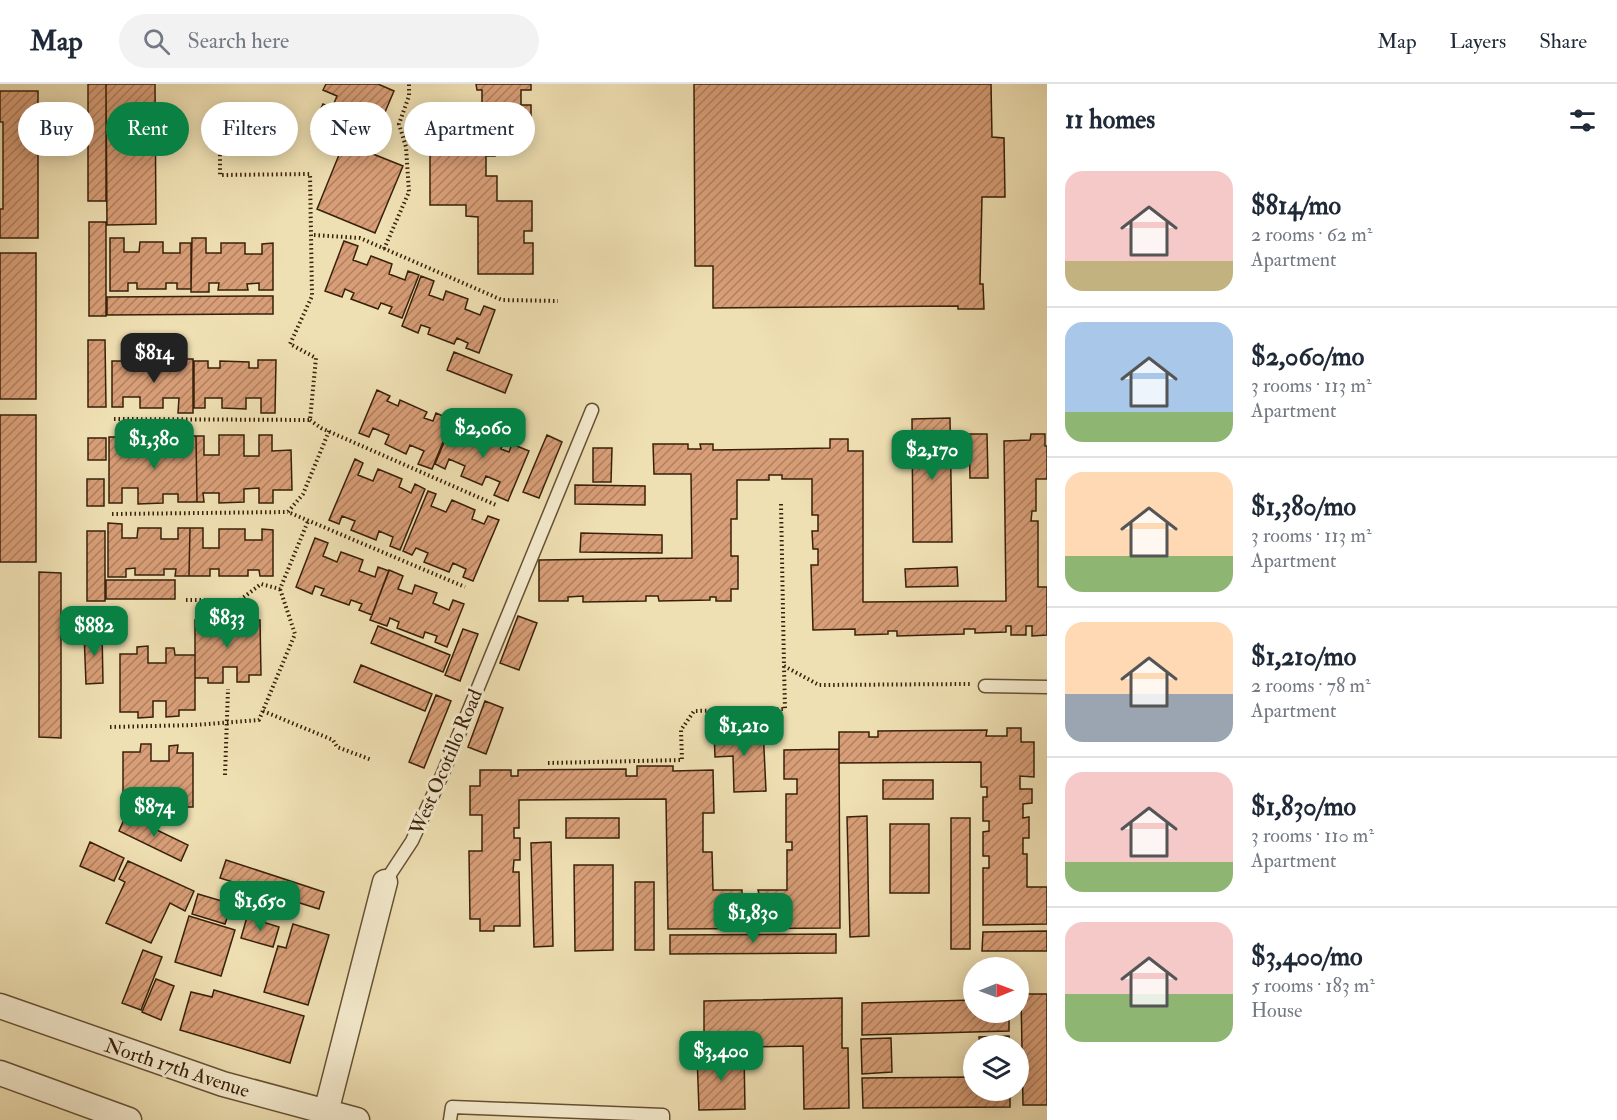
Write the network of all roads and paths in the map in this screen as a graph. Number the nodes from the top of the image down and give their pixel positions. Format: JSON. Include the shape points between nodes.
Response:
{"nodes":[{"id":1,"x":409,"y":84,"type":"edge"},
{"id":2,"x":220,"y":156,"type":"edge"},
{"id":3,"x":314,"y":235,"type":"dead end"},
{"id":4,"x":384,"y":249,"type":"junction"},
{"id":5,"x":558,"y":301,"type":"dead end"},
{"id":6,"x":592,"y":410,"type":"dead end"},
{"id":7,"x":114,"y":419,"type":"dead end"},
{"id":8,"x":310,"y":420,"type":"junction"},
{"id":9,"x":329,"y":431,"type":"junction"},
{"id":10,"x":780,"y":504,"type":"dead end"},
{"id":11,"x":496,"y":505,"type":"dead end"},
{"id":12,"x":288,"y":512,"type":"junction"},
{"id":13,"x":112,"y":514,"type":"dead end"},
{"id":14,"x":308,"y":521,"type":"junction"},
{"id":15,"x":465,"y":587,"type":"dead end"},
{"id":16,"x":280,"y":589,"type":"junction"},
{"id":17,"x":186,"y":600,"type":"dead end"},
{"id":18,"x":784,"y":666,"type":"junction"},
{"id":19,"x":983,"y":685,"type":"joint"},
{"id":20,"x":1047,"y":687,"type":"edge"},
{"id":21,"x":228,"y":689,"type":"dead end"},
{"id":22,"x":263,"y":711,"type":"junction"},
{"id":23,"x":226,"y":721,"type":"junction"},
{"id":24,"x":110,"y":727,"type":"dead end"},
{"id":25,"x":372,"y":760,"type":"dead end"},
{"id":26,"x":548,"y":763,"type":"dead end"},
{"id":27,"x":225,"y":775,"type":"dead end"},
{"id":28,"x":385,"y":882,"type":"joint"},
{"id":29,"x":0,"y":1006,"type":"edge"},
{"id":30,"x":0,"y":1073,"type":"edge"},
{"id":31,"x":325,"y":1116,"type":"edge"},
{"id":32,"x":129,"y":1120,"type":"edge"},
{"id":33,"x":357,"y":1120,"type":"edge"},
{"id":34,"x":450,"y":1120,"type":"edge"},
{"id":35,"x":663,"y":1120,"type":"edge"}],
"edges":[{"from":1,"to":4,"type":"path","via":[[410,96],[399,124],[406,147],[409,192]]},
{"from":2,"to":8,"type":"path","via":[[220,175],[310,174],[312,296],[290,344],[316,358]]},
{"from":3,"to":4,"type":"path","via":[[360,238]]},
{"from":4,"to":5,"type":"path","via":[[502,300]]},
{"from":6,"to":28,"type":"lane","name":"West Ocotillo Road","via":[[443,773],[412,842]]},
{"from":7,"to":8,"type":"path"},
{"from":8,"to":9,"type":"path"},
{"from":9,"to":11,"type":"path"},
{"from":9,"to":12,"type":"path","via":[[303,494]]},
{"from":10,"to":18,"type":"path"},
{"from":12,"to":13,"type":"path"},
{"from":12,"to":14,"type":"path"},
{"from":14,"to":15,"type":"path"},
{"from":14,"to":16,"type":"path"},
{"from":16,"to":17,"type":"path","via":[[261,585],[240,600]]},
{"from":16,"to":22,"type":"path","via":[[295,634]]},
{"from":18,"to":19,"type":"path","via":[[819,685]]},
{"from":18,"to":26,"type":"path","via":[[785,709],[694,711],[681,730],[682,760]]},
{"from":19,"to":20,"type":"lane"},
{"from":21,"to":23,"type":"path"},
{"from":22,"to":23,"type":"path","via":[[259,720]]},
{"from":22,"to":25,"type":"path"},
{"from":23,"to":24,"type":"path"},
{"from":23,"to":27,"type":"path"},
{"from":28,"to":31,"type":"street","name":"West Ocotillo Road"},
{"from":29,"to":31,"type":"street","name":"North 17th Avenue"},
{"from":30,"to":32,"type":"street"},
{"from":31,"to":33,"type":"street","name":"North 17th Avenue"},
{"from":34,"to":35,"type":"lane","via":[[452,1107],[663,1115]]}]}
